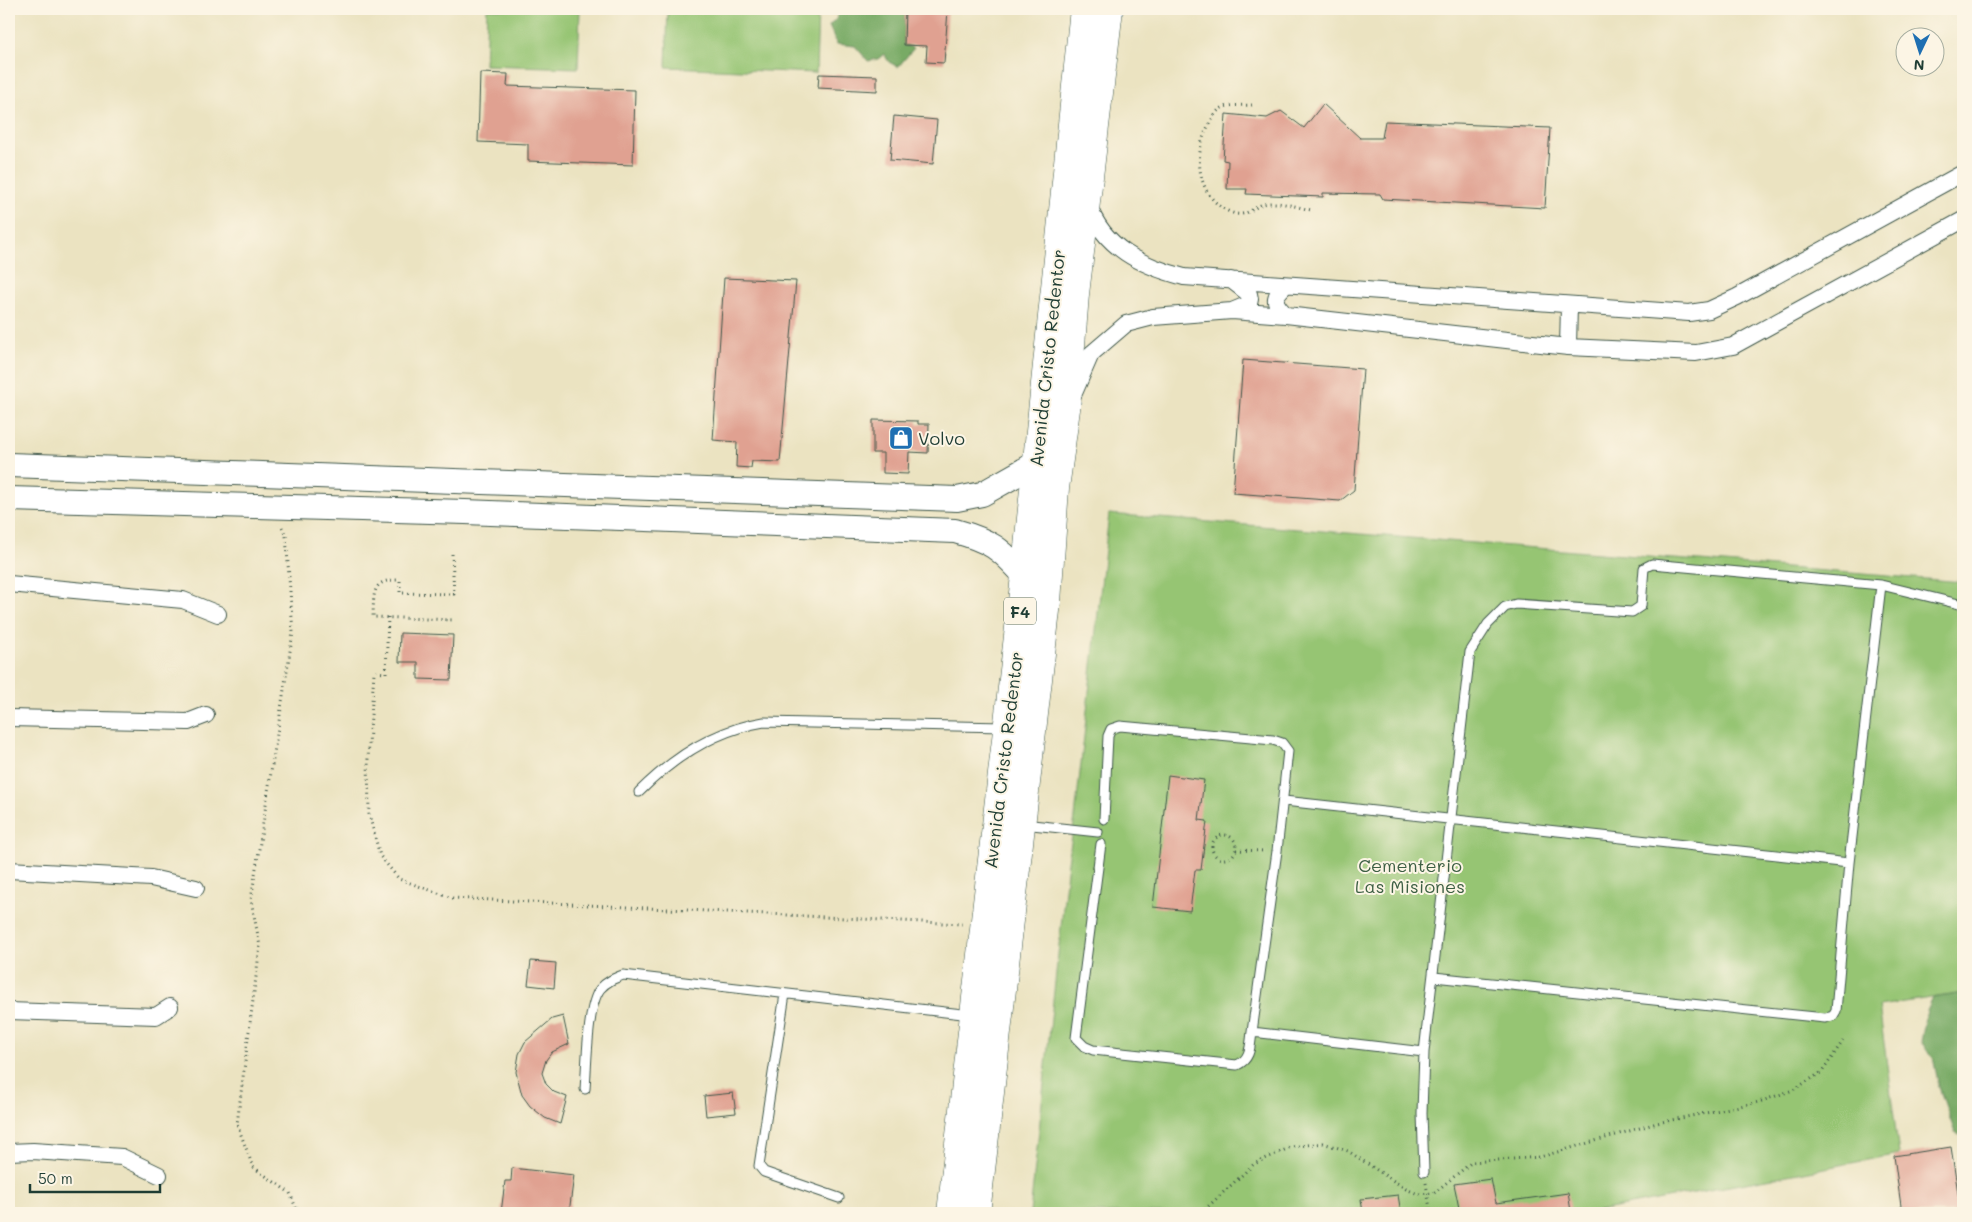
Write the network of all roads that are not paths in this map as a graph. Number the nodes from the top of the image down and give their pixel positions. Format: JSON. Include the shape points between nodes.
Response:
{"nodes":[{"id":1,"x":1084,"y":9,"type":"edge"},
{"id":2,"x":1109,"y":9,"type":"edge"},
{"id":3,"x":1963,"y":173,"type":"edge"},
{"id":4,"x":1087,"y":202,"type":"junction"},
{"id":5,"x":1963,"y":220,"type":"edge"},
{"id":6,"x":1231,"y":280,"type":"junction"},
{"id":7,"x":1286,"y":285,"type":"junction"},
{"id":8,"x":1569,"y":305,"type":"junction"},
{"id":9,"x":1232,"y":311,"type":"junction"},
{"id":10,"x":1286,"y":315,"type":"junction"},
{"id":11,"x":1568,"y":347,"type":"junction"},
{"id":12,"x":1066,"y":408,"type":"junction"},
{"id":13,"x":1035,"y":464,"type":"junction"},
{"id":14,"x":9,"y":465,"type":"edge"},
{"id":15,"x":288,"y":475,"type":"junction"},
{"id":16,"x":9,"y":499,"type":"edge"},
{"id":17,"x":957,"y":499,"type":"junction"},
{"id":18,"x":281,"y":507,"type":"junction"},
{"id":19,"x":955,"y":531,"type":"junction"},
{"id":20,"x":1025,"y":576,"type":"junction"},
{"id":21,"x":9,"y":584,"type":"edge"},
{"id":22,"x":1880,"y":585,"type":"junction"},
{"id":23,"x":1963,"y":605,"type":"edge"},
{"id":24,"x":218,"y":614,"type":"dead end"},
{"id":25,"x":206,"y":715,"type":"dead end"},
{"id":26,"x":9,"y":718,"type":"edge"},
{"id":27,"x":1007,"y":727,"type":"junction"},
{"id":28,"x":639,"y":792,"type":"dead end"},
{"id":29,"x":1284,"y":801,"type":"junction"},
{"id":30,"x":1450,"y":818,"type":"junction"},
{"id":31,"x":1104,"y":819,"type":"dead end"},
{"id":32,"x":1020,"y":824,"type":"junction"},
{"id":33,"x":1098,"y":832,"type":"dead end"},
{"id":34,"x":1101,"y":844,"type":"dead end"},
{"id":35,"x":1849,"y":863,"type":"junction"},
{"id":36,"x":9,"y":870,"type":"edge"},
{"id":37,"x":196,"y":888,"type":"dead end"},
{"id":38,"x":1434,"y":977,"type":"junction"},
{"id":39,"x":785,"y":994,"type":"junction"},
{"id":40,"x":170,"y":1007,"type":"dead end"},
{"id":41,"x":9,"y":1011,"type":"edge"},
{"id":42,"x":973,"y":1015,"type":"junction"},
{"id":43,"x":1252,"y":1032,"type":"junction"},
{"id":44,"x":1424,"y":1052,"type":"junction"},
{"id":45,"x":586,"y":1089,"type":"dead end"},
{"id":46,"x":9,"y":1152,"type":"edge"},
{"id":47,"x":1424,"y":1172,"type":"road end"},
{"id":48,"x":160,"y":1175,"type":"dead end"},
{"id":49,"x":839,"y":1198,"type":"dead end"},
{"id":50,"x":951,"y":1213,"type":"edge"},
{"id":51,"x":976,"y":1213,"type":"edge"}],
"edges":[{"from":1,"to":13,"type":"highway","name":"Avenida Cristo Redentor","number":"F4"},
{"from":2,"to":4,"type":"highway","name":"Avenida Cristo Redentor","number":"F4"},
{"from":3,"to":8,"type":"street","via":[[1709,310],[1689,313]]},
{"from":4,"to":6,"type":"street","via":[[1091,214],[1109,240],[1125,254],[1144,264],[1184,276]]},
{"from":4,"to":12,"type":"highway","name":"Avenida Cristo Redentor","number":"F4","via":[[1075,294]]},
{"from":5,"to":11,"type":"street","via":[[1733,346],[1696,352]]},
{"from":6,"to":7,"type":"street"},
{"from":6,"to":9,"type":"street","via":[[1249,294],[1250,299],[1248,304]]},
{"from":7,"to":8,"type":"street"},
{"from":7,"to":10,"type":"street","via":[[1275,299],[1276,306]]},
{"from":8,"to":11,"type":"street"},
{"from":9,"to":10,"type":"street"},
{"from":9,"to":12,"type":"street","via":[[1153,317],[1126,324],[1091,354]]},
{"from":10,"to":11,"type":"street"},
{"from":12,"to":32,"type":"highway","name":"Avenida Cristo Redentor","number":"F4"},
{"from":13,"to":17,"type":"main road","via":[[982,494]]},
{"from":13,"to":20,"type":"highway","name":"Avenida Cristo Redentor","number":"F4"},
{"from":14,"to":15,"type":"main road"},
{"from":15,"to":17,"type":"main road"},
{"from":15,"to":18,"type":"main road"},
{"from":16,"to":18,"type":"main road"},
{"from":17,"to":19,"type":"main road"},
{"from":18,"to":19,"type":"main road"},
{"from":19,"to":20,"type":"main road","via":[[983,539],[1006,555]]},
{"from":20,"to":27,"type":"highway","name":"Avenida Cristo Redentor","number":"F4"},
{"from":21,"to":24,"type":"street","via":[[183,600]]},
{"from":22,"to":23,"type":"lane"},
{"from":22,"to":30,"type":"lane","via":[[1652,564],[1644,568],[1641,606],[1632,612],[1516,604],[1505,607],[1488,624],[1470,652]]},
{"from":22,"to":35,"type":"lane"},
{"from":25,"to":26,"type":"street","via":[[188,722]]},
{"from":27,"to":28,"type":"lane","via":[[764,722],[743,725],[698,744],[664,766]]},
{"from":27,"to":42,"type":"highway","name":"Avenida Cristo Redentor","number":"F4"},
{"from":29,"to":30,"type":"lane"},
{"from":29,"to":31,"type":"lane","via":[[1288,751],[1282,743],[1120,726],[1111,729],[1108,736]]},
{"from":29,"to":43,"type":"lane"},
{"from":30,"to":35,"type":"lane"},
{"from":30,"to":38,"type":"lane"},
{"from":32,"to":33,"type":"lane"},
{"from":32,"to":51,"type":"highway","name":"Avenida Cristo Redentor","number":"F4"},
{"from":34,"to":43,"type":"lane","via":[[1076,1038],[1093,1050],[1237,1065],[1249,1055]]},
{"from":35,"to":38,"type":"lane","via":[[1833,1016],[1825,1018]]},
{"from":36,"to":37,"type":"street","via":[[151,878]]},
{"from":38,"to":44,"type":"lane"},
{"from":39,"to":42,"type":"lane"},
{"from":39,"to":45,"type":"lane","via":[[623,975],[609,981],[592,1004]]},
{"from":39,"to":49,"type":"lane","via":[[759,1166],[764,1172]]},
{"from":40,"to":41,"type":"street","via":[[156,1016]]},
{"from":42,"to":50,"type":"highway","name":"Avenida Cristo Redentor","number":"F4"},
{"from":43,"to":44,"type":"lane"},
{"from":44,"to":47,"type":"lane"},
{"from":46,"to":48,"type":"street","via":[[122,1157]]}]}
